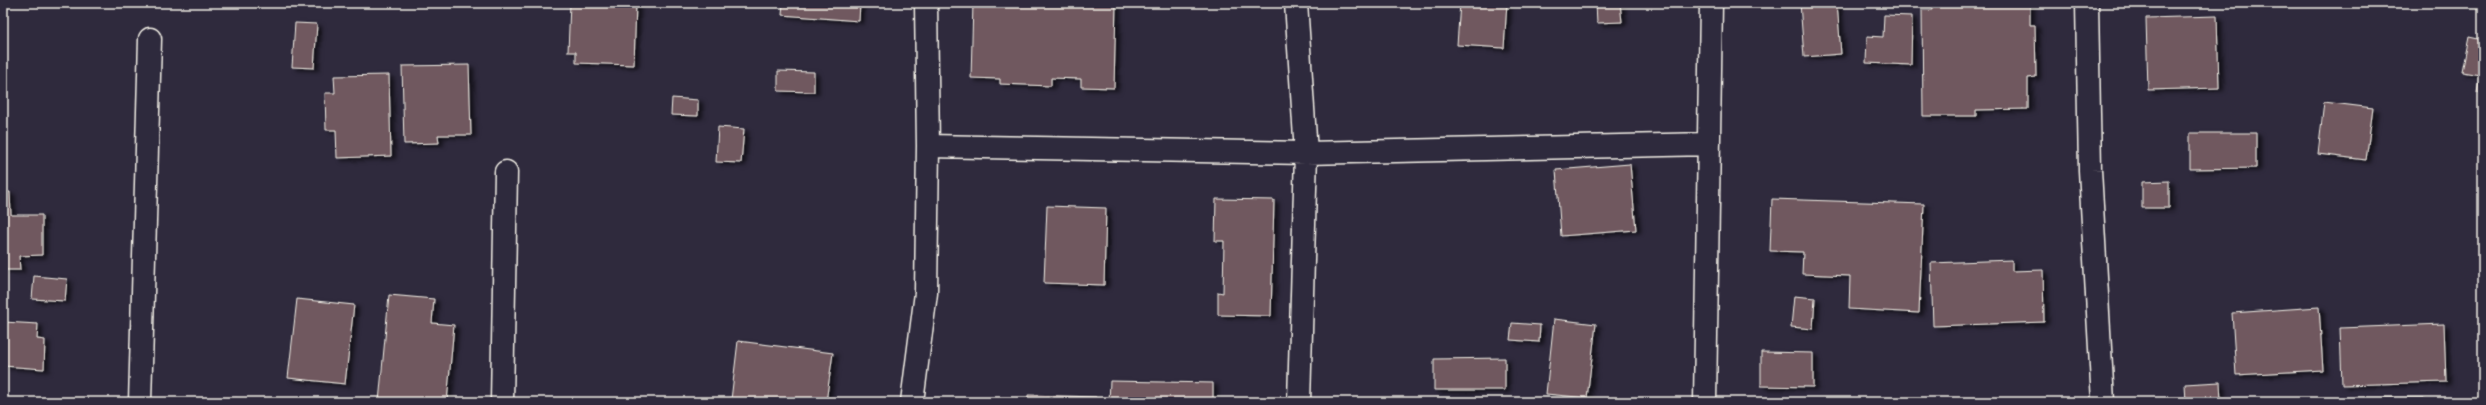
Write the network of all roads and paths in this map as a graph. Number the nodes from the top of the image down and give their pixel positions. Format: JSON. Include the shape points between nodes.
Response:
{"nodes":[{"id":1,"x":926,"y":3,"type":"edge"},
{"id":2,"x":1296,"y":3,"type":"edge"},
{"id":3,"x":1711,"y":3,"type":"edge"},
{"id":4,"x":2087,"y":3,"type":"edge"},
{"id":5,"x":150,"y":39,"type":"dead end"},
{"id":6,"x":1709,"y":144,"type":"junction"},
{"id":7,"x":928,"y":146,"type":"junction"},
{"id":8,"x":1306,"y":153,"type":"junction"},
{"id":9,"x":506,"y":172,"type":"dead end"},
{"id":10,"x":140,"y":402,"type":"edge"},
{"id":11,"x":502,"y":402,"type":"edge"},
{"id":12,"x":912,"y":402,"type":"edge"},
{"id":13,"x":1299,"y":402,"type":"edge"},
{"id":14,"x":1705,"y":402,"type":"edge"},
{"id":15,"x":2103,"y":402,"type":"edge"}],
"edges":[{"from":1,"to":7,"type":"street"},
{"from":2,"to":8,"type":"street"},
{"from":3,"to":6,"type":"street"},
{"from":4,"to":15,"type":"street","via":[[2090,170]]},
{"from":5,"to":10,"type":"street"},
{"from":6,"to":8,"type":"street"},
{"from":6,"to":14,"type":"street"},
{"from":7,"to":8,"type":"street"},
{"from":7,"to":12,"type":"street","via":[[926,293]]},
{"from":8,"to":13,"type":"street"},
{"from":9,"to":11,"type":"street"}]}
